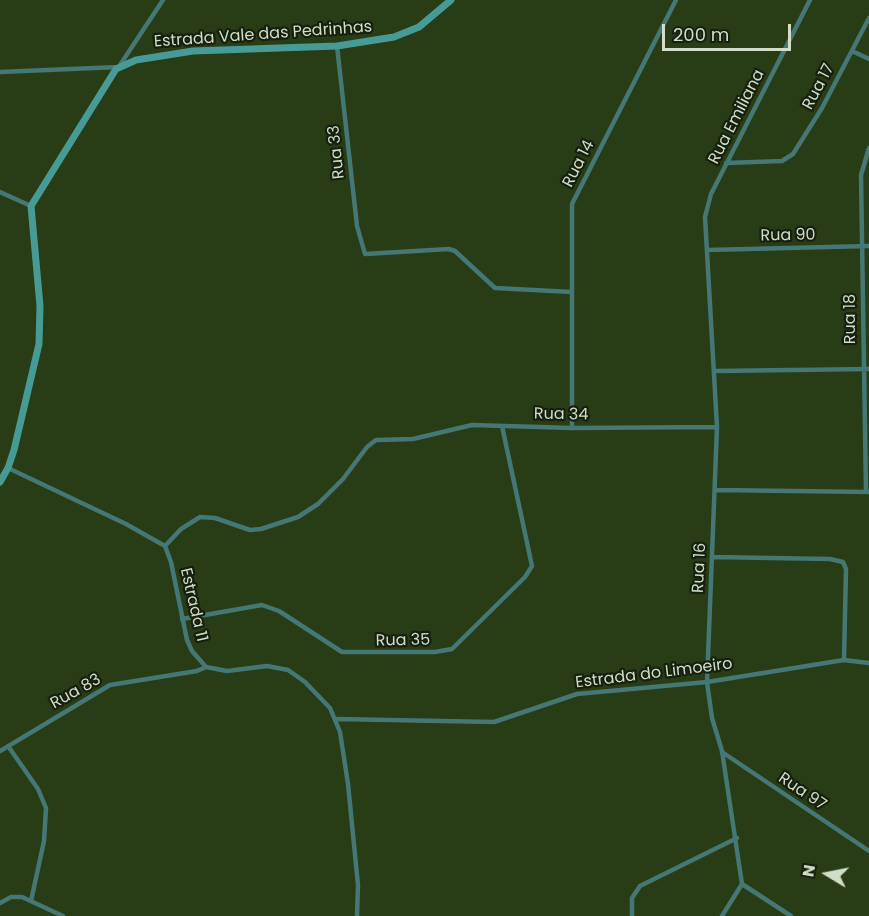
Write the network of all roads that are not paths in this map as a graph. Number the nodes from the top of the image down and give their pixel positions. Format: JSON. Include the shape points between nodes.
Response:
{"nodes":[{"id":1,"x":163,"y":0,"type":"edge"},
{"id":2,"x":450,"y":0,"type":"edge"},
{"id":3,"x":676,"y":0,"type":"edge"},
{"id":4,"x":810,"y":0,"type":"edge"},
{"id":5,"x":869,"y":18,"type":"edge"},
{"id":6,"x":337,"y":46,"type":"junction"},
{"id":7,"x":852,"y":51,"type":"junction"},
{"id":8,"x":869,"y":59,"type":"edge"},
{"id":9,"x":119,"y":66,"type":"junction"},
{"id":10,"x":0,"y":72,"type":"edge"},
{"id":11,"x":869,"y":148,"type":"edge"},
{"id":12,"x":866,"y":160,"type":"edge"},
{"id":13,"x":726,"y":163,"type":"junction"},
{"id":14,"x":0,"y":192,"type":"edge"},
{"id":15,"x":31,"y":206,"type":"junction"},
{"id":16,"x":866,"y":246,"type":"edge"},
{"id":17,"x":707,"y":250,"type":"junction"},
{"id":18,"x":572,"y":292,"type":"junction"},
{"id":19,"x":862,"y":369,"type":"junction"},
{"id":20,"x":869,"y":369,"type":"edge"},
{"id":21,"x":714,"y":371,"type":"junction"},
{"id":22,"x":502,"y":426,"type":"junction"},
{"id":23,"x":717,"y":427,"type":"junction"},
{"id":24,"x":572,"y":428,"type":"junction"},
{"id":25,"x":867,"y":433,"type":"edge"},
{"id":26,"x":8,"y":468,"type":"junction"},
{"id":27,"x":0,"y":482,"type":"edge"},
{"id":28,"x":716,"y":490,"type":"junction"},
{"id":29,"x":868,"y":492,"type":"edge"},
{"id":30,"x":165,"y":546,"type":"junction"},
{"id":31,"x":712,"y":557,"type":"junction"},
{"id":32,"x":182,"y":619,"type":"junction"},
{"id":33,"x":844,"y":660,"type":"junction"},
{"id":34,"x":869,"y":663,"type":"edge"},
{"id":35,"x":206,"y":667,"type":"junction"},
{"id":36,"x":707,"y":682,"type":"junction"},
{"id":37,"x":337,"y":719,"type":"junction"},
{"id":38,"x":8,"y":746,"type":"junction"},
{"id":39,"x":0,"y":751,"type":"edge"},
{"id":40,"x":722,"y":751,"type":"junction"},
{"id":41,"x":737,"y":838,"type":"junction"},
{"id":42,"x":869,"y":851,"type":"edge"},
{"id":43,"x":742,"y":884,"type":"junction"},
{"id":44,"x":31,"y":901,"type":"junction"},
{"id":45,"x":0,"y":903,"type":"edge"},
{"id":46,"x":63,"y":916,"type":"edge"},
{"id":47,"x":357,"y":916,"type":"edge"},
{"id":48,"x":632,"y":916,"type":"edge"},
{"id":49,"x":722,"y":916,"type":"edge"},
{"id":50,"x":791,"y":916,"type":"edge"}],
"edges":[{"from":1,"to":9,"type":"street"},
{"from":2,"to":6,"type":"main road","name":"Estrada Vale das Pedrinhas","via":[[406,33]]},
{"from":3,"to":18,"type":"street","name":"Rua 14","via":[[572,204]]},
{"from":4,"to":13,"type":"street","name":"Rua Emiliana"},
{"from":5,"to":7,"type":"street","name":"Rua 17"},
{"from":6,"to":9,"type":"main road","name":"Estrada Vale das Pedrinhas","via":[[193,51]]},
{"from":6,"to":18,"type":"street","name":"Rua 33","via":[[357,226],[365,254],[449,249],[495,288]]},
{"from":7,"to":8,"type":"street"},
{"from":7,"to":13,"type":"street","name":"Rua 17","via":[[789,158]]},
{"from":9,"to":10,"type":"street"},
{"from":9,"to":15,"type":"main road"},
{"from":11,"to":12,"type":"street","name":"Rua 18"},
{"from":12,"to":16,"type":"street","name":"Rua 18","via":[[861,175]]},
{"from":13,"to":17,"type":"street","name":"Rua Emiliana","via":[[706,208]]},
{"from":14,"to":15,"type":"street"},
{"from":15,"to":26,"type":"main road","via":[[40,306],[39,344]]},
{"from":16,"to":17,"type":"street","name":"Rua 90"},
{"from":16,"to":19,"type":"street","name":"Rua 18"},
{"from":17,"to":21,"type":"street","name":"Rua 16"},
{"from":18,"to":24,"type":"street","name":"Rua 14"},
{"from":19,"to":20,"type":"street"},
{"from":19,"to":21,"type":"street"},
{"from":19,"to":25,"type":"street","name":"Rua 18"},
{"from":21,"to":23,"type":"street","name":"Rua 16"},
{"from":22,"to":24,"type":"street","name":"Rua 34"},
{"from":22,"to":30,"type":"street","name":"Rua 34","via":[[456,427],[371,443],[318,504],[287,522],[250,530],[207,516],[181,529]]},
{"from":22,"to":32,"type":"street","name":"Rua 35","via":[[531,566],[525,577],[452,649],[342,652],[279,610],[262,605]]},
{"from":23,"to":24,"type":"street","name":"Rua 34"},
{"from":23,"to":28,"type":"street","name":"Rua 16"},
{"from":25,"to":29,"type":"street","name":"Rua 18"},
{"from":26,"to":27,"type":"main road"},
{"from":26,"to":30,"type":"street"},
{"from":28,"to":29,"type":"street"},
{"from":28,"to":31,"type":"street","name":"Rua 16"},
{"from":30,"to":32,"type":"street","name":"Estrada 11"},
{"from":31,"to":33,"type":"street","via":[[843,562]]},
{"from":31,"to":36,"type":"street","name":"Rua 16"},
{"from":32,"to":35,"type":"street","name":"Estrada 11","via":[[192,651]]},
{"from":33,"to":34,"type":"street","name":"Estrada do Limoeiro"},
{"from":33,"to":36,"type":"street","name":"Estrada do Limoeiro"},
{"from":35,"to":37,"type":"street","via":[[227,670],[267,666],[288,670],[323,699]]},
{"from":35,"to":38,"type":"street","name":"Rua 83","via":[[110,685]]},
{"from":36,"to":37,"type":"street","name":"Estrada do Limoeiro","via":[[577,694],[494,722]]},
{"from":36,"to":40,"type":"street","name":"Rua 16"},
{"from":37,"to":47,"type":"street","via":[[348,784],[358,885]]},
{"from":38,"to":39,"type":"street","name":"Rua 83"},
{"from":38,"to":44,"type":"street","via":[[38,789],[46,808],[44,841]]},
{"from":40,"to":41,"type":"street","name":"Rua 16"},
{"from":40,"to":42,"type":"street","name":"Rua 97"},
{"from":41,"to":43,"type":"street","name":"Rua 16"},
{"from":41,"to":48,"type":"street","via":[[640,886],[632,898]]},
{"from":43,"to":49,"type":"street"},
{"from":43,"to":50,"type":"street"},
{"from":44,"to":45,"type":"street","via":[[16,896]]},
{"from":44,"to":46,"type":"street"}]}
